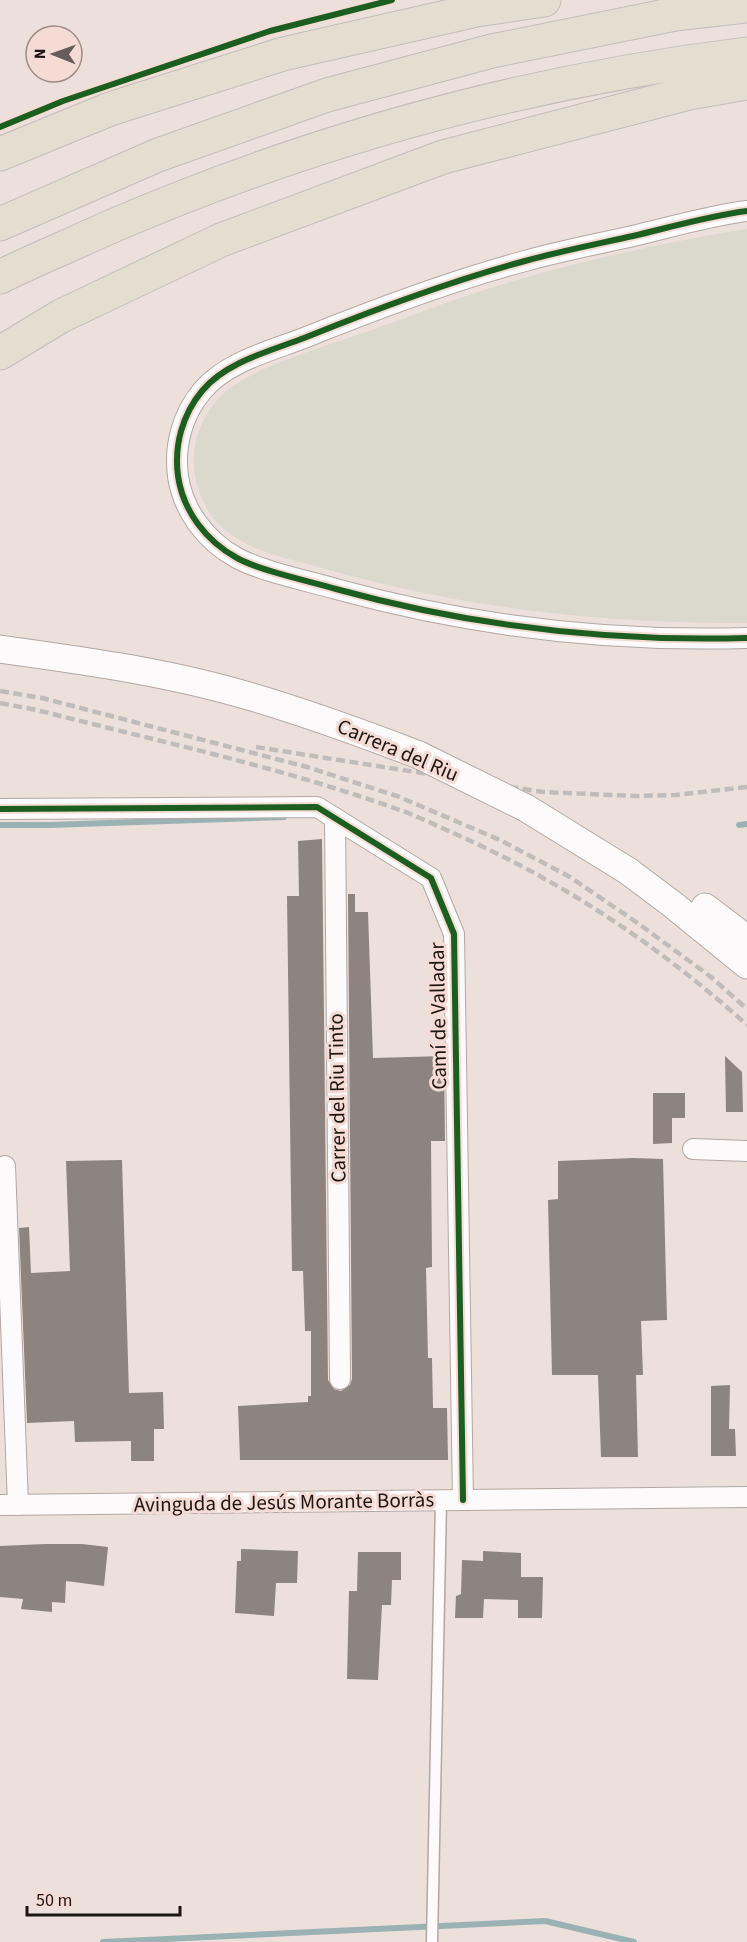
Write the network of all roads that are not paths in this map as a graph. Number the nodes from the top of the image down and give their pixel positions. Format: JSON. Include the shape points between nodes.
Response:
{"nodes":[{"id":1,"x":544,"y":0,"type":"edge"},
{"id":2,"x":747,"y":6,"type":"edge"},
{"id":3,"x":747,"y":54,"type":"edge"},
{"id":4,"x":747,"y":83,"type":"edge"},
{"id":5,"x":0,"y":154,"type":"edge"},
{"id":6,"x":747,"y":211,"type":"edge"},
{"id":7,"x":0,"y":224,"type":"edge"},
{"id":8,"x":0,"y":277,"type":"edge"},
{"id":9,"x":0,"y":353,"type":"edge"},
{"id":10,"x":747,"y":638,"type":"edge"},
{"id":11,"x":0,"y":649,"type":"edge"},
{"id":12,"x":0,"y":809,"type":"edge"},
{"id":13,"x":335,"y":818,"type":"junction"},
{"id":14,"x":628,"y":872,"type":"junction"},
{"id":15,"x":747,"y":939,"type":"edge"},
{"id":16,"x":747,"y":965,"type":"edge"},
{"id":17,"x":693,"y":1149,"type":"dead end"},
{"id":18,"x":747,"y":1151,"type":"edge"},
{"id":19,"x":5,"y":1166,"type":"dead end"},
{"id":20,"x":340,"y":1379,"type":"dead end"},
{"id":21,"x":747,"y":1497,"type":"edge"},
{"id":22,"x":463,"y":1500,"type":"junction"},
{"id":23,"x":441,"y":1501,"type":"junction"},
{"id":24,"x":9,"y":1505,"type":"edge"},
{"id":25,"x":432,"y":1941,"type":"edge"}],
"edges":[{"from":1,"to":5,"type":"highway","via":[[477,10],[283,54],[110,110]]},
{"from":2,"to":7,"type":"highway","via":[[675,14],[492,51],[327,95],[158,155]]},
{"from":3,"to":8,"type":"highway","via":[[683,62],[507,96],[341,141],[181,197]]},
{"from":4,"to":9,"type":"highway","via":[[689,93],[443,157],[221,240],[61,316]]},
{"from":6,"to":10,"type":"street","via":[[526,261],[456,282],[235,365],[204,388],[191,406],[178,440],[177,464],[188,511],[219,545],[238,558],[304,580],[408,607],[530,629],[649,639]]},
{"from":11,"to":14,"type":"street","name":"Carrera del Riu","bridge":true,"via":[[170,677],[308,714],[419,755],[526,808]]},
{"from":12,"to":13,"type":"street","name":"Camí de Valladar","via":[[317,807]]},
{"from":13,"to":20,"type":"street","name":"Carrer del Riu Tinto"},
{"from":13,"to":22,"type":"street","name":"Camí de Valladar","via":[[431,878],[454,934]]},
{"from":14,"to":15,"type":"street","via":[[704,906]]},
{"from":14,"to":16,"type":"street","name":"Carrera del Riu"},
{"from":17,"to":18,"type":"street"},
{"from":19,"to":24,"type":"street"},
{"from":21,"to":22,"type":"street","name":"Avinguda de Jesús Morante Borràs"},
{"from":22,"to":23,"type":"street","name":"Avinguda de Jesús Morante Borràs"},
{"from":23,"to":24,"type":"street","name":"Avinguda de Jesús Morante Borràs"},
{"from":23,"to":25,"type":"lane"}]}
